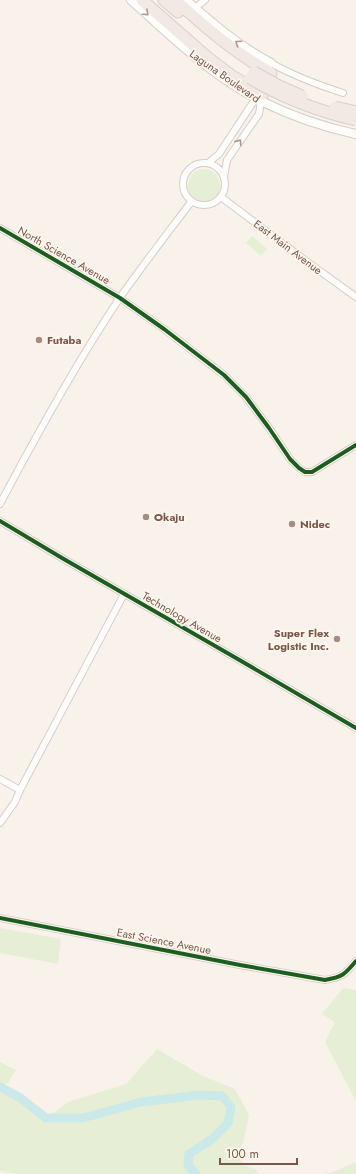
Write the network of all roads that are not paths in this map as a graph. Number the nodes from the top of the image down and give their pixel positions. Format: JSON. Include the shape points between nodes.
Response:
{"nodes":[{"id":1,"x":131,"y":0,"type":"edge"},
{"id":2,"x":142,"y":0,"type":"edge"},
{"id":3,"x":153,"y":0,"type":"edge"},
{"id":4,"x":164,"y":0,"type":"edge"},
{"id":5,"x":175,"y":0,"type":"edge"},
{"id":6,"x":186,"y":0,"type":"edge"},
{"id":7,"x":205,"y":0,"type":"edge"},
{"id":8,"x":195,"y":8,"type":"junction"},
{"id":9,"x":269,"y":69,"type":"junction"},
{"id":10,"x":252,"y":75,"type":"junction"},
{"id":11,"x":343,"y":93,"type":"dead end"},
{"id":12,"x":259,"y":96,"type":"junction"},
{"id":13,"x":356,"y":112,"type":"edge"},
{"id":14,"x":356,"y":120,"type":"edge"},
{"id":15,"x":356,"y":134,"type":"edge"},
{"id":16,"x":208,"y":163,"type":"junction"},
{"id":17,"x":224,"y":177,"type":"junction"},
{"id":18,"x":221,"y":197,"type":"junction"},
{"id":19,"x":191,"y":202,"type":"junction"},
{"id":20,"x":0,"y":228,"type":"edge"},
{"id":21,"x":356,"y":297,"type":"edge"},
{"id":22,"x":120,"y":298,"type":"junction"},
{"id":23,"x":356,"y":445,"type":"edge"},
{"id":24,"x":0,"y":504,"type":"edge"},
{"id":25,"x":0,"y":521,"type":"edge"},
{"id":26,"x":124,"y":594,"type":"junction"},
{"id":27,"x":356,"y":728,"type":"edge"},
{"id":28,"x":0,"y":780,"type":"edge"},
{"id":29,"x":20,"y":790,"type":"junction"},
{"id":30,"x":0,"y":823,"type":"edge"},
{"id":31,"x":0,"y":918,"type":"edge"},
{"id":32,"x":356,"y":960,"type":"edge"}],
"edges":[{"from":1,"to":12,"type":"main road","name":"Laguna Boulevard","one_way":true,"via":[[218,74]]},
{"from":2,"to":12,"type":"highway","via":[[208,58]]},
{"from":3,"to":10,"type":"highway","via":[[227,63]]},
{"from":4,"to":10,"type":"highway"},
{"from":5,"to":9,"type":"highway","via":[[228,45],[250,61]]},
{"from":6,"to":8,"type":"main road"},
{"from":7,"to":8,"type":"street"},
{"from":9,"to":8,"type":"main road","one_way":true},
{"from":9,"to":11,"type":"street"},
{"from":9,"to":12,"type":"main road"},
{"from":10,"to":13,"type":"highway","bridge":true,"via":[[306,98]]},
{"from":10,"to":14,"type":"highway","bridge":true,"via":[[280,95]]},
{"from":12,"to":15,"type":"main road","name":"Laguna Boulevard","via":[[307,120]]},
{"from":12,"to":16,"type":"street","via":[[219,154]]},
{"from":17,"to":12,"type":"street","one_way":true,"via":[[227,160],[258,114]]},
{"from":16,"to":17,"type":"street","via":[[216,167]]},
{"from":16,"to":19,"type":"street","via":[[194,165],[183,178],[183,190]]},
{"from":17,"to":18,"type":"street","via":[[225,187]]},
{"from":18,"to":19,"type":"street","via":[[206,206]]},
{"from":18,"to":21,"type":"street","name":"East Main Avenue"},
{"from":19,"to":22,"type":"street"},
{"from":20,"to":22,"type":"street","name":"North Science Avenue"},
{"from":22,"to":23,"type":"street","name":"North Science Avenue","via":[[224,375],[246,397],[290,459],[305,472],[312,472]]},
{"from":22,"to":24,"type":"street","via":[[84,353]]},
{"from":25,"to":26,"type":"street","name":"Technology Avenue"},
{"from":26,"to":27,"type":"street","name":"Technology Avenue"},
{"from":26,"to":29,"type":"street"},
{"from":28,"to":29,"type":"street"},
{"from":29,"to":30,"type":"street"},
{"from":31,"to":32,"type":"street","name":"East Science Avenue","via":[[325,980],[337,978],[345,973]]}]}
